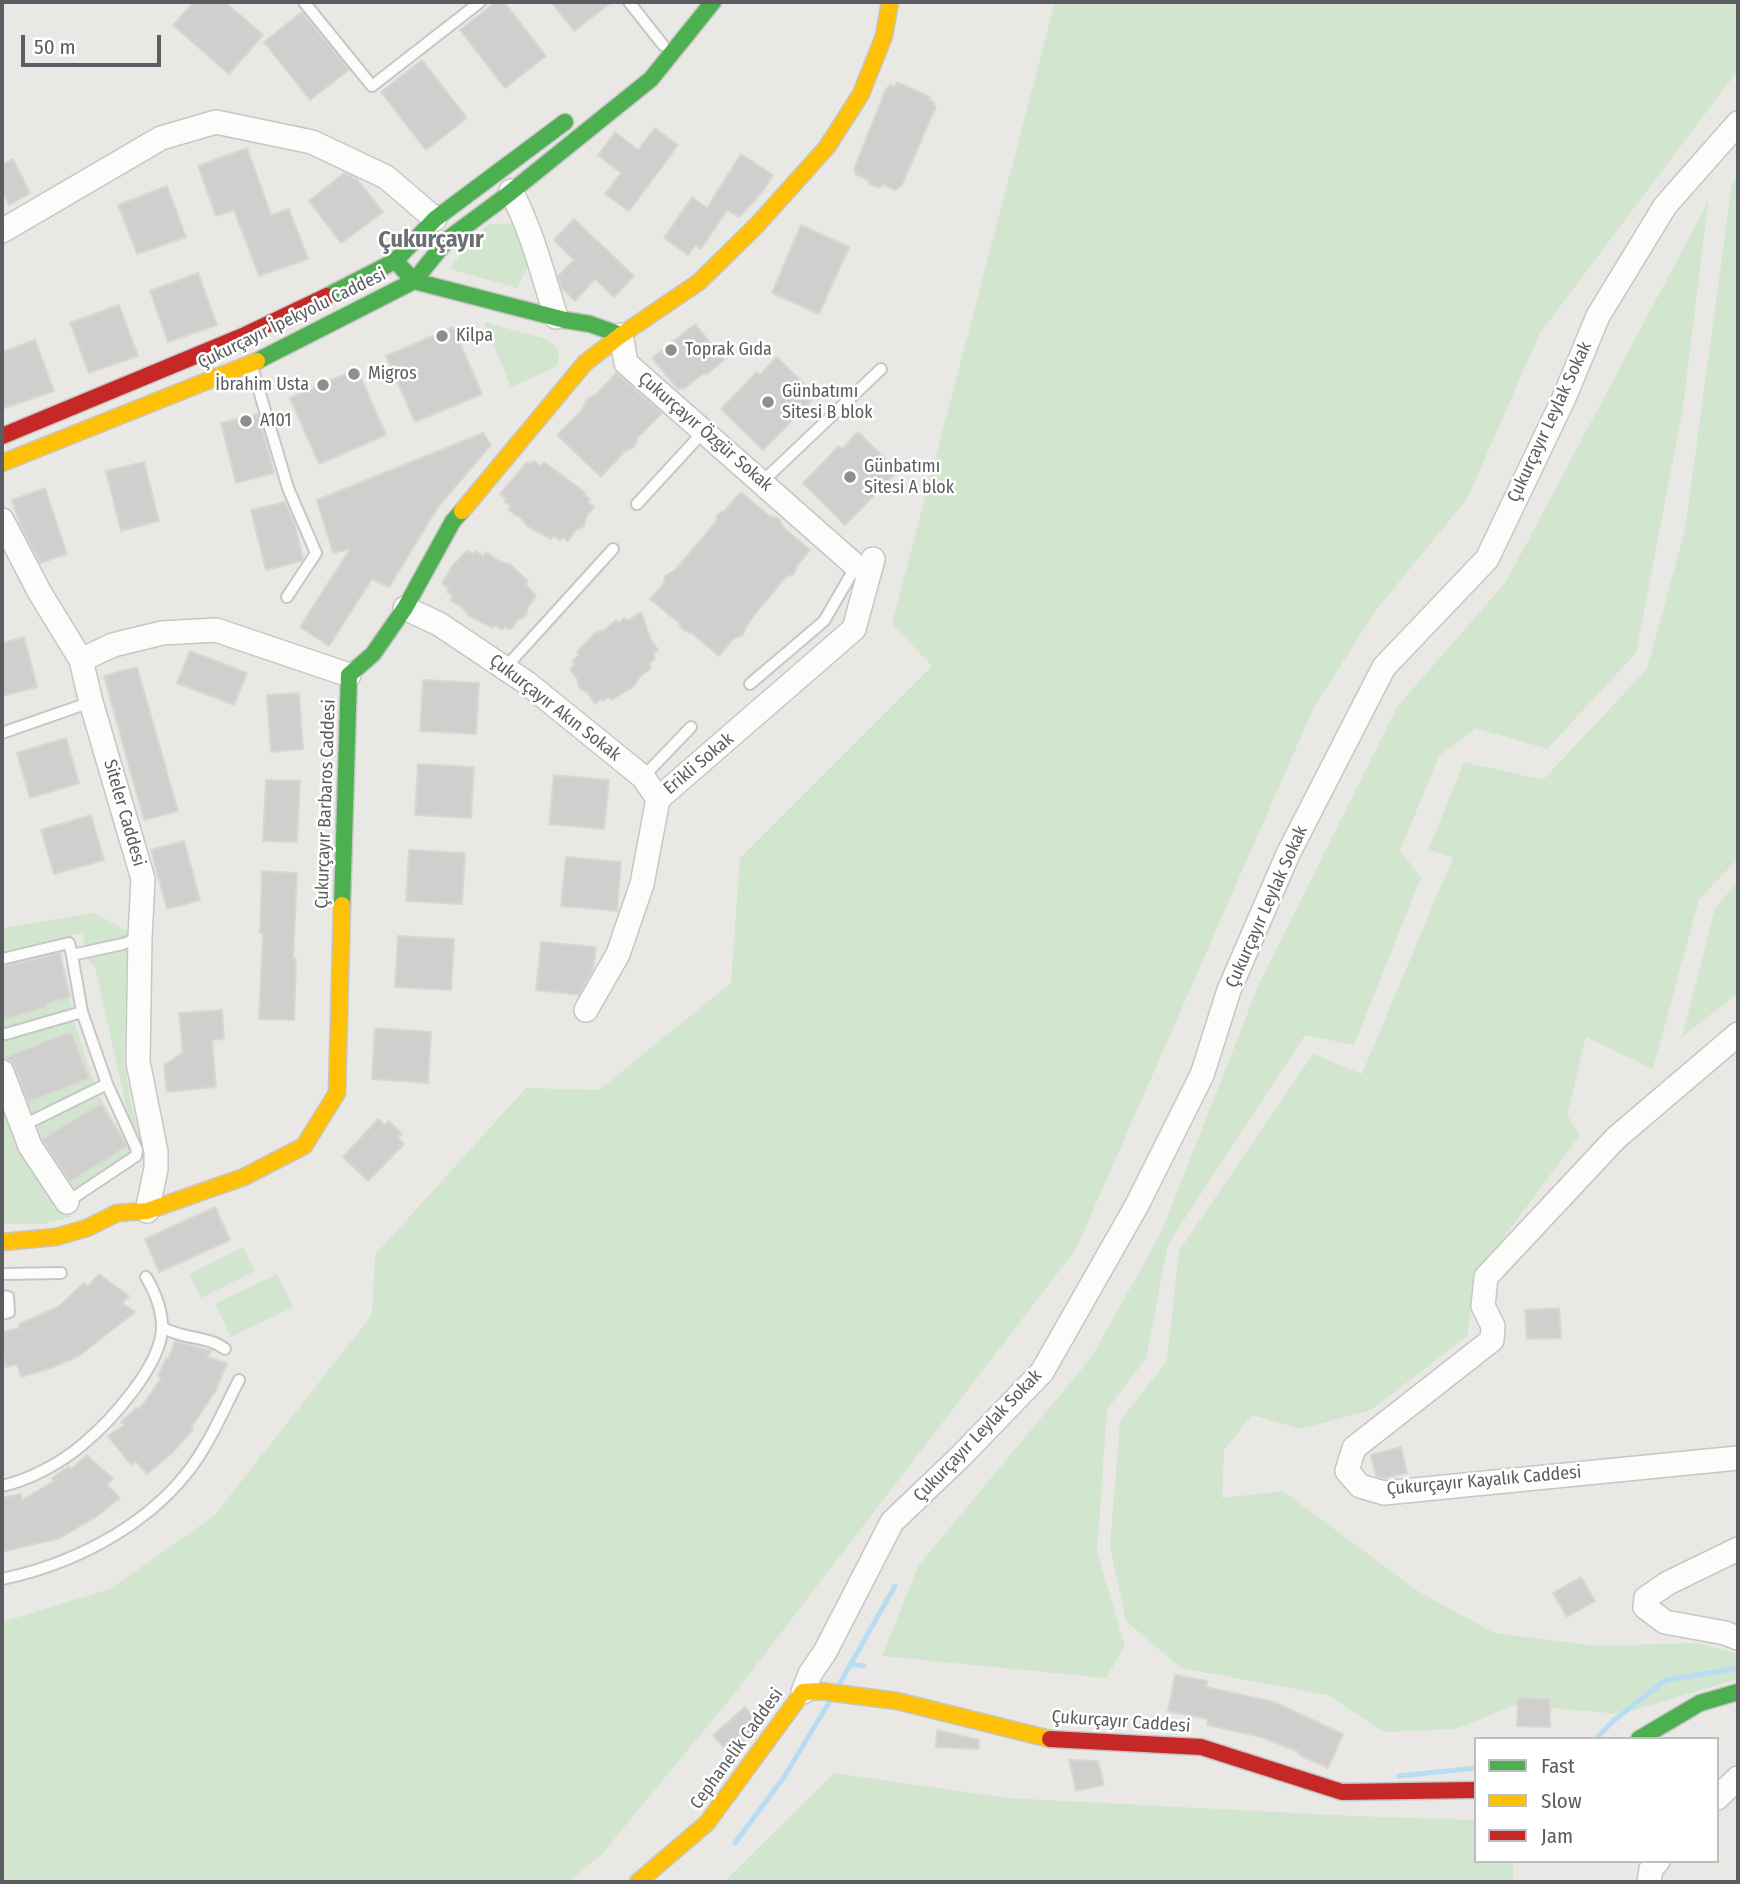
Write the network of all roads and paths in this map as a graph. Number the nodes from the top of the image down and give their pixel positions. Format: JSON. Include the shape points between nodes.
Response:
{"nodes":[{"id":1,"x":304,"y":2,"type":"edge"},
{"id":2,"x":480,"y":2,"type":"edge"},
{"id":3,"x":629,"y":2,"type":"edge"},
{"id":4,"x":890,"y":2,"type":"edge"},
{"id":5,"x":712,"y":4,"type":"edge"},
{"id":6,"x":658,"y":49,"type":"joint"},
{"id":7,"x":582,"y":109,"type":"dead end"},
{"id":8,"x":1738,"y":123,"type":"edge"},
{"id":9,"x":512,"y":191,"type":"junction"},
{"id":10,"x":435,"y":219,"type":"junction"},
{"id":11,"x":2,"y":231,"type":"edge"},
{"id":12,"x":394,"y":261,"type":"junction"},
{"id":13,"x":414,"y":281,"type":"junction"},
{"id":14,"x":556,"y":317,"type":"junction"},
{"id":15,"x":621,"y":335,"type":"junction"},
{"id":16,"x":251,"y":364,"type":"junction"},
{"id":17,"x":881,"y":369,"type":"dead end"},
{"id":18,"x":704,"y":431,"type":"junction"},
{"id":19,"x":2,"y":436,"type":"edge"},
{"id":20,"x":2,"y":463,"type":"edge"},
{"id":21,"x":762,"y":482,"type":"junction"},
{"id":22,"x":637,"y":504,"type":"dead end"},
{"id":23,"x":2,"y":520,"type":"edge"},
{"id":24,"x":613,"y":550,"type":"dead end"},
{"id":25,"x":864,"y":563,"type":"junction"},
{"id":26,"x":287,"y":597,"type":"dead end"},
{"id":27,"x":405,"y":608,"type":"junction"},
{"id":28,"x":81,"y":660,"type":"junction"},
{"id":29,"x":505,"y":668,"type":"junction"},
{"id":30,"x":349,"y":675,"type":"junction"},
{"id":31,"x":750,"y":684,"type":"dead end"},
{"id":32,"x":91,"y":702,"type":"junction"},
{"id":33,"x":691,"y":727,"type":"dead end"},
{"id":34,"x":2,"y":733,"type":"edge"},
{"id":35,"x":643,"y":777,"type":"junction"},
{"id":36,"x":658,"y":799,"type":"junction"},
{"id":37,"x":139,"y":937,"type":"junction"},
{"id":38,"x":72,"y":955,"type":"junction"},
{"id":39,"x":2,"y":959,"type":"edge"},
{"id":40,"x":586,"y":1010,"type":"dead end"},
{"id":41,"x":82,"y":1012,"type":"junction"},
{"id":42,"x":6,"y":1034,"type":"dead end"},
{"id":43,"x":1738,"y":1034,"type":"edge"},
{"id":44,"x":2,"y":1072,"type":"edge"},
{"id":45,"x":107,"y":1084,"type":"junction"},
{"id":46,"x":32,"y":1121,"type":"dead end"},
{"id":47,"x":67,"y":1202,"type":"joint"},
{"id":48,"x":147,"y":1212,"type":"junction"},
{"id":49,"x":2,"y":1242,"type":"edge"},
{"id":50,"x":61,"y":1273,"type":"dead end"},
{"id":51,"x":2,"y":1274,"type":"edge"},
{"id":52,"x":146,"y":1277,"type":"dead end"},
{"id":53,"x":2,"y":1296,"type":"edge"},
{"id":54,"x":2,"y":1314,"type":"edge"},
{"id":55,"x":162,"y":1327,"type":"junction"},
{"id":56,"x":225,"y":1349,"type":"dead end"},
{"id":57,"x":239,"y":1380,"type":"dead end"},
{"id":58,"x":1738,"y":1458,"type":"edge"},
{"id":59,"x":2,"y":1486,"type":"edge"},
{"id":60,"x":1738,"y":1549,"type":"edge"},
{"id":61,"x":2,"y":1579,"type":"edge"},
{"id":62,"x":1738,"y":1638,"type":"edge"},
{"id":63,"x":812,"y":1692,"type":"junction"},
{"id":64,"x":1738,"y":1692,"type":"edge"},
{"id":65,"x":1642,"y":1737,"type":"edge"},
{"id":66,"x":1738,"y":1778,"type":"edge"},
{"id":67,"x":1474,"y":1790,"type":"edge"},
{"id":68,"x":1719,"y":1796,"type":"edge"},
{"id":69,"x":1656,"y":1863,"type":"edge"},
{"id":70,"x":638,"y":1882,"type":"edge"},
{"id":71,"x":1649,"y":1882,"type":"edge"}],
"edges":[{"from":1,"to":2,"type":"lane","via":[[372,86]]},
{"from":3,"to":6,"type":"lane"},
{"from":4,"to":15,"type":"street","name":"Çukurçayır Barbaros Caddesi","via":[[884,36],[861,94],[827,147],[699,282]]},
{"from":5,"to":6,"type":"street","name":"Çukurçayır İpekyolu Caddesi"},
{"from":5,"to":9,"type":"street","name":"Çukurçayır İpekyolu Caddesi","via":[[650,79]]},
{"from":7,"to":10,"type":"street","name":"Çukurçayır İpekyolu Caddesi"},
{"from":8,"to":63,"type":"street","name":"Çukurçayır Leylak Sokak","via":[[1665,206],[1598,316],[1487,559],[1384,667],[1288,854],[1229,990],[1202,1075],[1137,1205],[1042,1372],[892,1522],[810,1674]]},
{"from":9,"to":13,"type":"street","name":"Çukurçayır İpekyolu Caddesi","via":[[449,239]]},
{"from":9,"to":14,"type":"street"},
{"from":10,"to":11,"type":"street","via":[[386,177],[312,142],[216,122],[162,138]]},
{"from":10,"to":12,"type":"street","name":"Çukurçayır İpekyolu Caddesi"},
{"from":12,"to":13,"type":"street"},
{"from":12,"to":19,"type":"street","name":"Çukurçayır İpekyolu Caddesi","via":[[243,336]]},
{"from":13,"to":14,"type":"street"},
{"from":13,"to":16,"type":"street","name":"Çukurçayır İpekyolu Caddesi"},
{"from":14,"to":15,"type":"street"},
{"from":15,"to":18,"type":"street","name":"Çukurçayır Özgür Sokak","via":[[626,363]]},
{"from":15,"to":27,"type":"street","name":"Çukurçayır Barbaros Caddesi","via":[[585,363],[453,522]]},
{"from":16,"to":20,"type":"street","name":"Çukurçayır İpekyolu Caddesi"},
{"from":16,"to":26,"type":"lane","via":[[288,488],[316,553]]},
{"from":17,"to":21,"type":"lane"},
{"from":18,"to":21,"type":"street","name":"Çukurçayır Özgür Sokak"},
{"from":18,"to":22,"type":"lane"},
{"from":21,"to":25,"type":"street","name":"Çukurçayır Özgür Sokak"},
{"from":23,"to":28,"type":"street","name":"Siteler Caddesi"},
{"from":24,"to":29,"type":"lane"},
{"from":25,"to":31,"type":"lane","via":[[824,621]]},
{"from":25,"to":36,"type":"street","name":"Erikli Sokak","via":[[854,629]]},
{"from":27,"to":29,"type":"street","name":"Çukurçayır Akın Sokak","via":[[439,624]]},
{"from":27,"to":30,"type":"street","name":"Çukurçayır Barbaros Caddesi","via":[[373,654]]},
{"from":28,"to":30,"type":"street","via":[[113,645],[162,633],[216,630]]},
{"from":28,"to":32,"type":"street","name":"Siteler Caddesi"},
{"from":29,"to":35,"type":"street","name":"Çukurçayır Akın Sokak"},
{"from":30,"to":48,"type":"street","name":"Çukurçayır Barbaros Caddesi","via":[[337,1093],[304,1146],[244,1177]]},
{"from":32,"to":34,"type":"lane"},
{"from":32,"to":37,"type":"street","name":"Siteler Caddesi","via":[[143,879]]},
{"from":33,"to":35,"type":"lane"},
{"from":35,"to":36,"type":"street","name":"Çukurçayır Akın Sokak"},
{"from":36,"to":40,"type":"street","name":"Erikli Sokak","via":[[642,884],[618,954]]},
{"from":37,"to":38,"type":"lane"},
{"from":37,"to":48,"type":"street","name":"Siteler Caddesi","via":[[138,1062],[156,1152]]},
{"from":38,"to":39,"type":"lane","via":[[69,943]]},
{"from":38,"to":41,"type":"lane"},
{"from":41,"to":42,"type":"lane"},
{"from":41,"to":45,"type":"lane"},
{"from":43,"to":58,"type":"street","name":"Çukurçayır Kayalık Caddesi","via":[[1616,1138],[1486,1277],[1483,1306],[1493,1326],[1492,1339],[1354,1448],[1347,1471],[1360,1486],[1384,1493]]},
{"from":44,"to":47,"type":"street","via":[[30,1146]]},
{"from":45,"to":46,"type":"lane"},
{"from":45,"to":47,"type":"lane","via":[[136,1156]]},
{"from":48,"to":49,"type":"street","name":"Çukurçayır Barbaros Caddesi","via":[[117,1213],[56,1237]]},
{"from":50,"to":51,"type":"lane"},
{"from":52,"to":55,"type":"lane","via":[[157,1296]]},
{"from":53,"to":54,"type":"lane","via":[[8,1297],[9,1312]]},
{"from":55,"to":56,"type":"lane","via":[[175,1335],[215,1341]]},
{"from":55,"to":59,"type":"lane","via":[[158,1348],[140,1381],[82,1446],[49,1467]]},
{"from":57,"to":61,"type":"lane","via":[[186,1474],[149,1511],[60,1563]]},
{"from":60,"to":62,"type":"street","via":[[1668,1583],[1646,1598],[1645,1607],[1665,1622]]},
{"from":63,"to":67,"type":"street","name":"Çukurçayır Caddesi","via":[[897,1702],[1059,1741],[1200,1747],[1342,1792]]},
{"from":63,"to":70,"type":"street","name":"Cephanelik Caddesi","via":[[707,1823]]},
{"from":64,"to":65,"type":"street","via":[[1700,1703]]},
{"from":66,"to":68,"type":"street"},
{"from":69,"to":71,"type":"street"}]}
